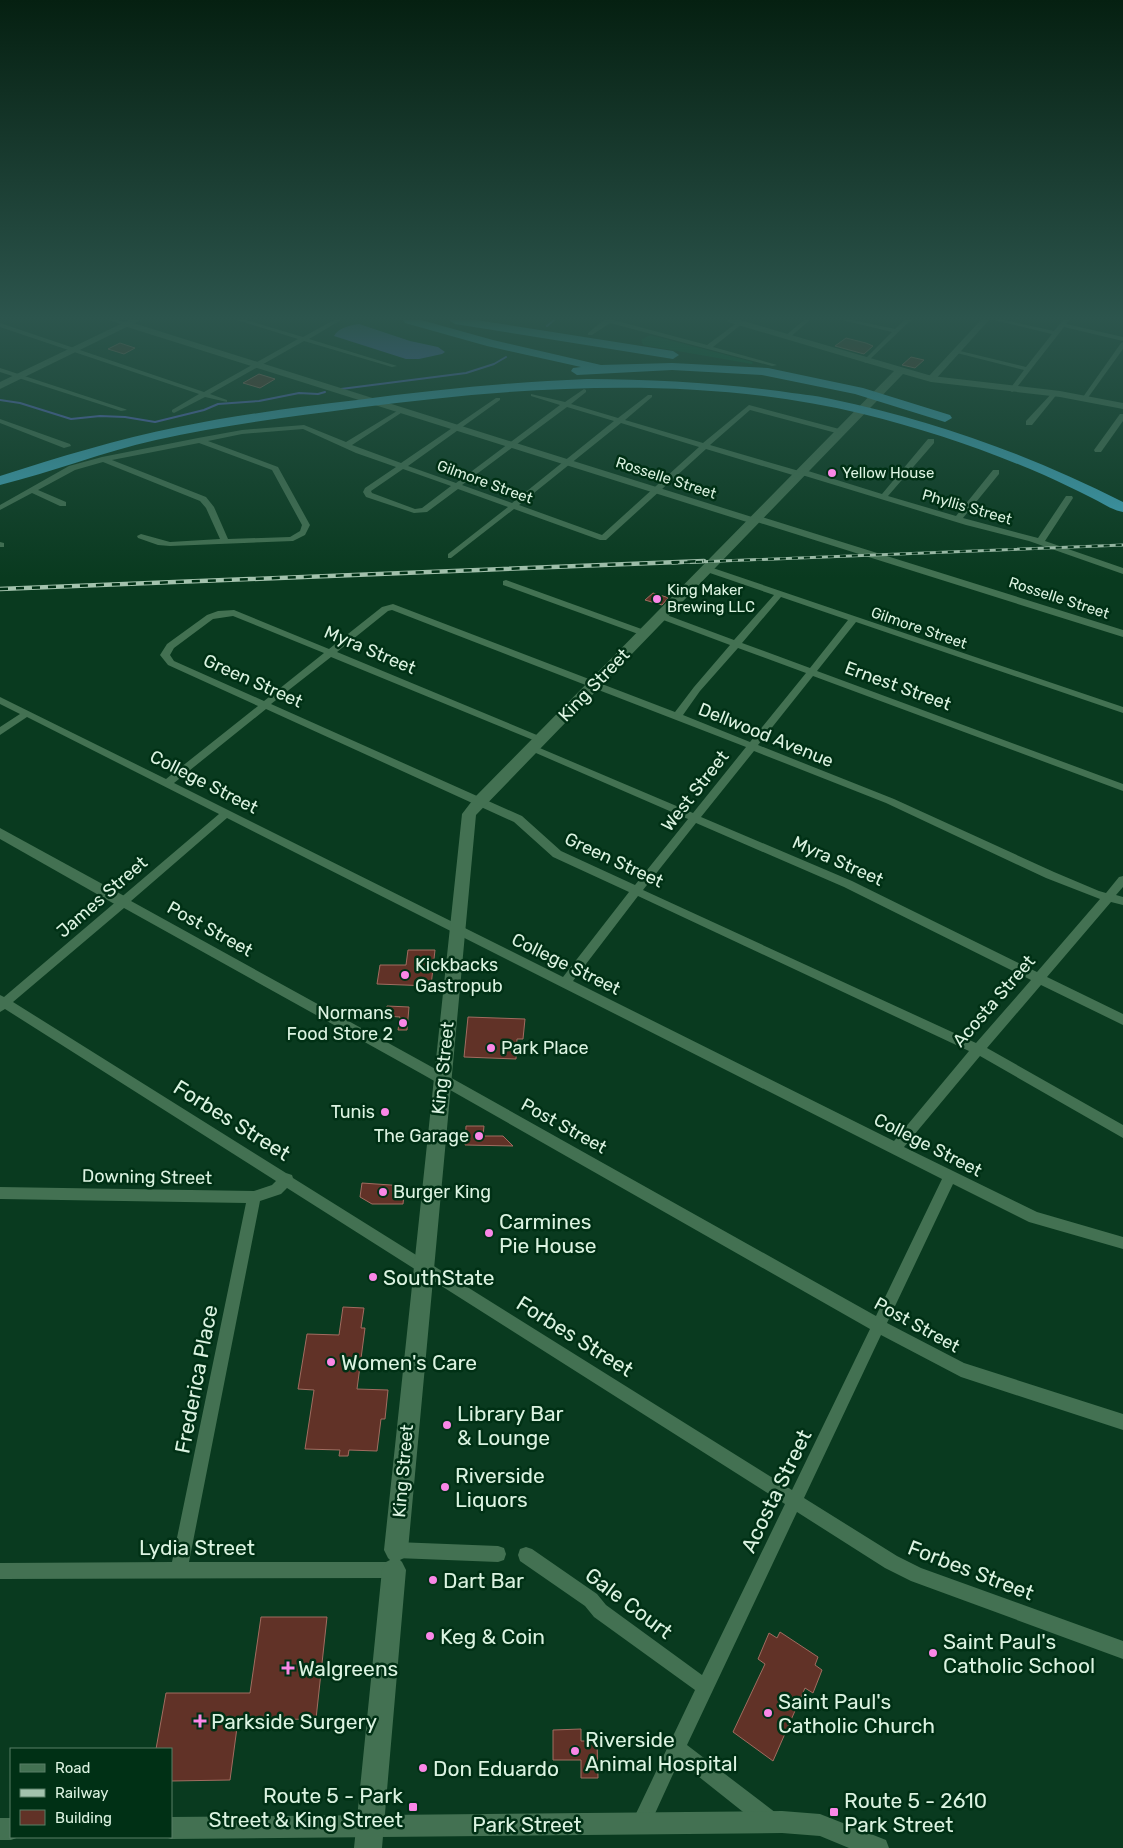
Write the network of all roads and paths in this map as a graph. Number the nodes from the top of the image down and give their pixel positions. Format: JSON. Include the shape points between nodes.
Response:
{"nodes":[{"id":1,"x":111,"y":406,"type":"edge"},
{"id":2,"x":183,"y":406,"type":"edge"},
{"id":3,"x":309,"y":406,"type":"edge"},
{"id":4,"x":320,"y":406,"type":"edge"},
{"id":5,"x":388,"y":406,"type":"edge"},
{"id":6,"x":407,"y":406,"type":"edge"},
{"id":7,"x":487,"y":406,"type":"edge"},
{"id":8,"x":562,"y":406,"type":"edge"},
{"id":9,"x":572,"y":406,"type":"edge"},
{"id":10,"x":637,"y":406,"type":"edge"},
{"id":11,"x":848,"y":406,"type":"edge"},
{"id":12,"x":865,"y":406,"type":"edge"},
{"id":13,"x":910,"y":406,"type":"edge"},
{"id":14,"x":1044,"y":406,"type":"edge"},
{"id":15,"x":123,"y":410,"type":"dead end"},
{"id":16,"x":174,"y":411,"type":"dead end"},
{"id":17,"x":1123,"y":416,"type":"edge"},
{"id":18,"x":0,"y":421,"type":"edge"},
{"id":19,"x":619,"y":421,"type":"junction"},
{"id":20,"x":958,"y":422,"type":"dead end"},
{"id":21,"x":1030,"y":423,"type":"dead end"},
{"id":22,"x":458,"y":427,"type":"junction"},
{"id":23,"x":978,"y":430,"type":"dead end"},
{"id":24,"x":840,"y":432,"type":"junction"},
{"id":25,"x":198,"y":440,"type":"junction"},
{"id":26,"x":931,"y":441,"type":"dead end"},
{"id":27,"x":512,"y":444,"type":"junction"},
{"id":28,"x":346,"y":445,"type":"junction"},
{"id":29,"x":68,"y":446,"type":"dead end"},
{"id":30,"x":704,"y":446,"type":"junction"},
{"id":31,"x":1098,"y":450,"type":"dead end"},
{"id":32,"x":102,"y":459,"type":"junction"},
{"id":33,"x":567,"y":462,"type":"junction"},
{"id":34,"x":402,"y":466,"type":"junction"},
{"id":35,"x":996,"y":472,"type":"dead end"},
{"id":36,"x":800,"y":473,"type":"junction"},
{"id":37,"x":0,"y":476,"type":"edge"},
{"id":38,"x":0,"y":481,"type":"edge"},
{"id":39,"x":456,"y":485,"type":"junction"},
{"id":40,"x":31,"y":490,"type":"junction"},
{"id":41,"x":654,"y":490,"type":"junction"},
{"id":42,"x":1123,"y":492,"type":"edge"},
{"id":43,"x":883,"y":497,"type":"junction"},
{"id":44,"x":1069,"y":498,"type":"dead end"},
{"id":45,"x":63,"y":504,"type":"dead end"},
{"id":46,"x":511,"y":506,"type":"junction"},
{"id":47,"x":0,"y":508,"type":"edge"},
{"id":48,"x":1123,"y":508,"type":"edge"},
{"id":49,"x":958,"y":519,"type":"junction"},
{"id":50,"x":755,"y":520,"type":"junction"},
{"id":51,"x":141,"y":536,"type":"dead end"},
{"id":52,"x":225,"y":541,"type":"junction"},
{"id":53,"x":1040,"y":542,"type":"junction"},
{"id":54,"x":451,"y":556,"type":"dead end"},
{"id":55,"x":707,"y":569,"type":"junction"},
{"id":56,"x":1123,"y":571,"type":"edge"},
{"id":57,"x":506,"y":583,"type":"dead end"},
{"id":58,"x":779,"y":594,"type":"junction"},
{"id":59,"x":661,"y":616,"type":"junction"},
{"id":60,"x":853,"y":620,"type":"junction"},
{"id":61,"x":644,"y":633,"type":"junction"},
{"id":62,"x":187,"y":634,"type":"joint"},
{"id":63,"x":1123,"y":634,"type":"edge"},
{"id":64,"x":735,"y":644,"type":"junction"},
{"id":65,"x":331,"y":652,"type":"junction"},
{"id":66,"x":812,"y":672,"type":"junction"},
{"id":67,"x":595,"y":684,"type":"junction"},
{"id":68,"x":0,"y":700,"type":"edge"},
{"id":69,"x":265,"y":705,"type":"junction"},
{"id":70,"x":1123,"y":710,"type":"edge"},
{"id":71,"x":27,"y":713,"type":"junction"},
{"id":72,"x":677,"y":717,"type":"junction"},
{"id":73,"x":0,"y":732,"type":"edge"},
{"id":74,"x":537,"y":744,"type":"junction"},
{"id":75,"x":752,"y":746,"type":"junction"},
{"id":76,"x":167,"y":784,"type":"junction"},
{"id":77,"x":1123,"y":788,"type":"edge"},
{"id":78,"x":480,"y":800,"type":"junction"},
{"id":79,"x":227,"y":814,"type":"junction"},
{"id":80,"x":695,"y":818,"type":"junction"},
{"id":81,"x":0,"y":832,"type":"edge"},
{"id":82,"x":1123,"y":880,"type":"edge"},
{"id":83,"x":637,"y":890,"type":"junction"},
{"id":84,"x":1108,"y":897,"type":"junction"},
{"id":85,"x":1123,"y":901,"type":"edge"},
{"id":86,"x":123,"y":902,"type":"junction"},
{"id":87,"x":456,"y":929,"type":"junction"},
{"id":88,"x":1040,"y":978,"type":"junction"},
{"id":89,"x":565,"y":983,"type":"junction"},
{"id":90,"x":2,"y":1003,"type":"edge"},
{"id":91,"x":1123,"y":1020,"type":"edge"},
{"id":92,"x":978,"y":1050,"type":"junction"},
{"id":93,"x":441,"y":1079,"type":"junction"},
{"id":94,"x":1123,"y":1132,"type":"edge"},
{"id":95,"x":896,"y":1148,"type":"junction"},
{"id":96,"x":950,"y":1176,"type":"junction"},
{"id":97,"x":287,"y":1179,"type":"junction"},
{"id":98,"x":0,"y":1193,"type":"edge"},
{"id":99,"x":254,"y":1197,"type":"junction"},
{"id":100,"x":1123,"y":1243,"type":"edge"},
{"id":101,"x":423,"y":1266,"type":"junction"},
{"id":102,"x":879,"y":1326,"type":"junction"},
{"id":103,"x":1123,"y":1422,"type":"edge"},
{"id":104,"x":795,"y":1500,"type":"junction"},
{"id":105,"x":498,"y":1554,"type":"dead end"},
{"id":106,"x":526,"y":1555,"type":"dead end"},
{"id":107,"x":395,"y":1560,"type":"junction"},
{"id":108,"x":179,"y":1569,"type":"junction"},
{"id":109,"x":0,"y":1571,"type":"edge"},
{"id":110,"x":1123,"y":1650,"type":"edge"},
{"id":111,"x":705,"y":1687,"type":"junction"},
{"id":112,"x":676,"y":1747,"type":"junction"},
{"id":113,"x":772,"y":1822,"type":"junction"},
{"id":114,"x":640,"y":1824,"type":"junction"},
{"id":115,"x":172,"y":1828,"type":"edge"},
{"id":116,"x":368,"y":1836,"type":"edge"},
{"id":117,"x":878,"y":1848,"type":"edge"}],
"edges":[{"from":1,"to":15,"type":"street"},
{"from":2,"to":16,"type":"street"},
{"from":3,"to":37,"type":"highway","via":[[247,413],[157,431]]},
{"from":4,"to":38,"type":"highway","via":[[159,436],[78,456]]},
{"from":5,"to":28,"type":"street"},
{"from":6,"to":22,"type":"street","name":"Rosselle Street"},
{"from":7,"to":22,"type":"street"},
{"from":8,"to":27,"type":"street"},
{"from":9,"to":19,"type":"street","name":"Phyllis Street"},
{"from":10,"to":19,"type":"street"},
{"from":11,"to":48,"type":"highway","via":[[953,434],[1010,455]]},
{"from":12,"to":24,"type":"main road","name":"King Street"},
{"from":13,"to":20,"type":"highway"},
{"from":14,"to":21,"type":"street"},
{"from":17,"to":31,"type":"street"},
{"from":18,"to":29,"type":"street"},
{"from":19,"to":30,"type":"street","name":"Phyllis Street"},
{"from":19,"to":33,"type":"street"},
{"from":22,"to":27,"type":"street","name":"Rosselle Street"},
{"from":22,"to":34,"type":"street"},
{"from":23,"to":42,"type":"highway","via":[[1044,455]]},
{"from":24,"to":30,"type":"street","via":[[749,407]]},
{"from":24,"to":36,"type":"main road","name":"King Street"},
{"from":25,"to":28,"type":"street","name":"Gilmore Street","via":[[255,430],[304,427]]},
{"from":25,"to":32,"type":"street"},
{"from":25,"to":52,"type":"street","via":[[275,469],[306,525],[302,534],[290,539]]},
{"from":26,"to":43,"type":"street"},
{"from":27,"to":33,"type":"street","name":"Rosselle Street"},
{"from":27,"to":39,"type":"street"},
{"from":28,"to":34,"type":"street","name":"Gilmore Street"},
{"from":30,"to":36,"type":"street","name":"Phyllis Street"},
{"from":30,"to":41,"type":"street"},
{"from":32,"to":40,"type":"street","via":[[72,468]]},
{"from":32,"to":52,"type":"street","via":[[203,499]]},
{"from":33,"to":41,"type":"street","name":"Rosselle Street"},
{"from":33,"to":46,"type":"street"},
{"from":34,"to":39,"type":"street","name":"Gilmore Street"},
{"from":34,"to":39,"type":"street","via":[[368,490],[369,495],[414,511],[424,510]]},
{"from":35,"to":49,"type":"street"},
{"from":36,"to":43,"type":"street","name":"Phyllis Street"},
{"from":36,"to":50,"type":"main road","name":"King Street"},
{"from":39,"to":46,"type":"street","name":"Gilmore Street"},
{"from":40,"to":45,"type":"street"},
{"from":40,"to":47,"type":"street"},
{"from":41,"to":46,"type":"street","name":"Gilmore Street","via":[[603,538]]},
{"from":41,"to":50,"type":"street","name":"Rosselle Street"},
{"from":43,"to":49,"type":"street","name":"Phyllis Street"},
{"from":44,"to":53,"type":"street"},
{"from":46,"to":54,"type":"street"},
{"from":49,"to":53,"type":"street","name":"Phyllis Street"},
{"from":50,"to":55,"type":"main road","name":"King Street"},
{"from":50,"to":63,"type":"street","name":"Rosselle Street","via":[[852,547]]},
{"from":51,"to":52,"type":"street","via":[[170,544]]},
{"from":53,"to":56,"type":"street","name":"Phyllis Street"},
{"from":55,"to":58,"type":"street","name":"Gilmore Street"},
{"from":55,"to":59,"type":"main road","name":"King Street"},
{"from":57,"to":61,"type":"street"},
{"from":58,"to":60,"type":"street","name":"Gilmore Street"},
{"from":58,"to":64,"type":"street"},
{"from":59,"to":61,"type":"main road","name":"King Street"},
{"from":59,"to":64,"type":"street","name":"Ernest Street"},
{"from":60,"to":66,"type":"street","name":"West Street"},
{"from":60,"to":70,"type":"street","name":"Gilmore Street"},
{"from":61,"to":67,"type":"main road","name":"King Street"},
{"from":62,"to":65,"type":"street","name":"Myra Street","via":[[210,617],[234,613]]},
{"from":62,"to":69,"type":"street","name":"Green Street","via":[[166,651],[167,660]]},
{"from":64,"to":66,"type":"street","name":"Ernest Street"},
{"from":64,"to":72,"type":"street"},
{"from":65,"to":67,"type":"street","name":"Dellwood Avenue","via":[[385,609],[393,607]]},
{"from":65,"to":69,"type":"street"},
{"from":65,"to":74,"type":"street","name":"Myra Street"},
{"from":66,"to":75,"type":"street","name":"West Street"},
{"from":66,"to":77,"type":"street","name":"Ernest Street"},
{"from":67,"to":72,"type":"street","name":"Dellwood Avenue"},
{"from":67,"to":74,"type":"main road","name":"King Street"},
{"from":68,"to":71,"type":"street","name":"College Street"},
{"from":69,"to":76,"type":"street"},
{"from":69,"to":78,"type":"street","name":"Green Street"},
{"from":71,"to":73,"type":"street"},
{"from":71,"to":76,"type":"street","name":"College Street"},
{"from":72,"to":75,"type":"street","name":"Dellwood Avenue"},
{"from":74,"to":78,"type":"main road","name":"King Street"},
{"from":74,"to":80,"type":"street","name":"Myra Street"},
{"from":75,"to":80,"type":"street","name":"West Street"},
{"from":75,"to":84,"type":"street","name":"Dellwood Avenue","via":[[938,822],[1050,875]]},
{"from":76,"to":79,"type":"street","name":"College Street"},
{"from":78,"to":83,"type":"street","name":"Green Street","via":[[518,818],[557,854]]},
{"from":78,"to":87,"type":"main road","name":"King Street","via":[[469,814],[467,823]]},
{"from":79,"to":86,"type":"street","name":"James Street"},
{"from":79,"to":87,"type":"street","name":"College Street"},
{"from":80,"to":83,"type":"street","name":"West Street"},
{"from":80,"to":88,"type":"street","name":"Myra Street","via":[[848,884]]},
{"from":81,"to":86,"type":"street","name":"Post Street"},
{"from":82,"to":84,"type":"street","name":"Acosta Street"},
{"from":83,"to":89,"type":"street","name":"West Street"},
{"from":83,"to":92,"type":"street","name":"Green Street"},
{"from":84,"to":85,"type":"street","name":"Dellwood Avenue"},
{"from":84,"to":88,"type":"street","name":"Acosta Street"},
{"from":86,"to":90,"type":"street","name":"James Street"},
{"from":86,"to":93,"type":"street","name":"Post Street"},
{"from":87,"to":89,"type":"street","name":"College Street"},
{"from":87,"to":93,"type":"main road","name":"King Street"},
{"from":88,"to":91,"type":"street","name":"Myra Street"},
{"from":88,"to":92,"type":"street","name":"Acosta Street"},
{"from":89,"to":95,"type":"street","name":"College Street"},
{"from":90,"to":97,"type":"street","name":"Forbes Street"},
{"from":92,"to":94,"type":"street","name":"Green Street"},
{"from":92,"to":95,"type":"street","name":"Acosta Street"},
{"from":93,"to":101,"type":"main road","name":"King Street"},
{"from":93,"to":102,"type":"street","name":"Post Street"},
{"from":95,"to":96,"type":"street","name":"College Street"},
{"from":96,"to":100,"type":"street","name":"College Street","via":[[1034,1218]]},
{"from":96,"to":102,"type":"street","name":"Acosta Street"},
{"from":97,"to":99,"type":"street","name":"Downing Street","via":[[276,1190]]},
{"from":97,"to":101,"type":"street","name":"Forbes Street"},
{"from":98,"to":99,"type":"street","name":"Downing Street"},
{"from":99,"to":108,"type":"street","name":"Frederica Place"},
{"from":101,"to":104,"type":"street","name":"Forbes Street"},
{"from":101,"to":107,"type":"main road","name":"King Street"},
{"from":102,"to":103,"type":"street","name":"Post Street","via":[[961,1370]]},
{"from":102,"to":104,"type":"street","name":"Acosta Street"},
{"from":104,"to":110,"type":"street","name":"Forbes Street","via":[[891,1562],[917,1575]]},
{"from":104,"to":111,"type":"street","name":"Acosta Street"},
{"from":105,"to":107,"type":"street"},
{"from":106,"to":111,"type":"street","name":"Gale Court"},
{"from":107,"to":108,"type":"street","name":"Lydia Street"},
{"from":107,"to":116,"type":"main road","name":"King Street"},
{"from":108,"to":109,"type":"street","name":"Lydia Street"},
{"from":111,"to":112,"type":"street","name":"Acosta Street"},
{"from":112,"to":113,"type":"street"},
{"from":112,"to":114,"type":"street","name":"Acosta Street"},
{"from":113,"to":114,"type":"street","name":"Park Street"},
{"from":113,"to":117,"type":"street","name":"Park Street","via":[[820,1825]]},
{"from":114,"to":116,"type":"street","name":"Park Street"},
{"from":115,"to":116,"type":"street","name":"Park Street"}]}
